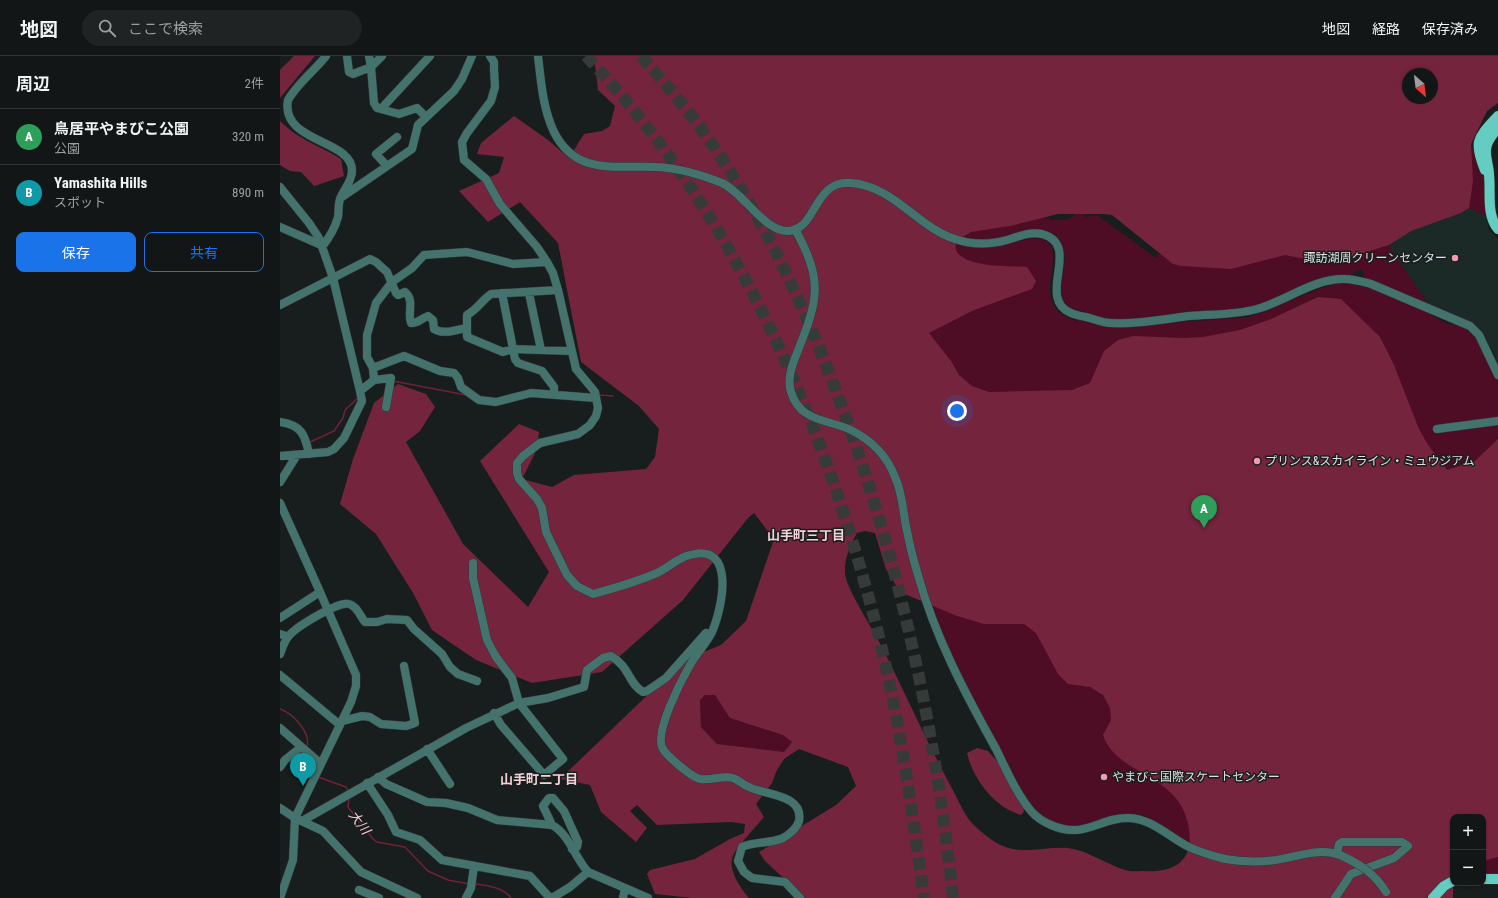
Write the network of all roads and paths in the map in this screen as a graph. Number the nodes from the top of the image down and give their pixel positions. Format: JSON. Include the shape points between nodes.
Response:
{"nodes":[{"id":1,"x":326,"y":56,"type":"edge"},
{"id":2,"x":347,"y":56,"type":"edge"},
{"id":3,"x":369,"y":56,"type":"edge"},
{"id":4,"x":382,"y":56,"type":"edge"},
{"id":5,"x":430,"y":56,"type":"edge"},
{"id":6,"x":472,"y":56,"type":"edge"},
{"id":7,"x":490,"y":56,"type":"edge"},
{"id":8,"x":538,"y":56,"type":"edge"},
{"id":9,"x":371,"y":67,"type":"junction"},
{"id":10,"x":381,"y":109,"type":"junction"},
{"id":11,"x":1498,"y":116,"type":"edge"},
{"id":12,"x":426,"y":117,"type":"junction"},
{"id":13,"x":1498,"y":128,"type":"edge"},
{"id":14,"x":397,"y":137,"type":"dead end"},
{"id":15,"x":387,"y":166,"type":"junction"},
{"id":16,"x":1490,"y":181,"type":"junction"},
{"id":17,"x":280,"y":187,"type":"edge"},
{"id":18,"x":340,"y":198,"type":"junction"},
{"id":19,"x":280,"y":228,"type":"edge"},
{"id":20,"x":795,"y":229,"type":"junction"},
{"id":21,"x":1498,"y":229,"type":"edge"},
{"id":22,"x":322,"y":246,"type":"junction"},
{"id":23,"x":547,"y":262,"type":"junction"},
{"id":24,"x":333,"y":278,"type":"junction"},
{"id":25,"x":392,"y":282,"type":"junction"},
{"id":26,"x":558,"y":290,"type":"junction"},
{"id":27,"x":502,"y":293,"type":"junction"},
{"id":28,"x":529,"y":293,"type":"junction"},
{"id":29,"x":280,"y":305,"type":"edge"},
{"id":30,"x":466,"y":328,"type":"junction"},
{"id":31,"x":512,"y":349,"type":"junction"},
{"id":32,"x":541,"y":350,"type":"junction"},
{"id":33,"x":571,"y":351,"type":"junction"},
{"id":34,"x":373,"y":368,"type":"junction"},
{"id":35,"x":1498,"y":375,"type":"edge"},
{"id":36,"x":374,"y":380,"type":"junction"},
{"id":37,"x":360,"y":391,"type":"junction"},
{"id":38,"x":554,"y":394,"type":"junction"},
{"id":39,"x":596,"y":398,"type":"junction"},
{"id":40,"x":386,"y":406,"type":"dead end"},
{"id":41,"x":1498,"y":421,"type":"edge"},
{"id":42,"x":280,"y":422,"type":"edge"},
{"id":43,"x":1437,"y":429,"type":"dead end"},
{"id":44,"x":309,"y":454,"type":"junction"},
{"id":45,"x":297,"y":455,"type":"junction"},
{"id":46,"x":280,"y":456,"type":"edge"},
{"id":47,"x":280,"y":482,"type":"edge"},
{"id":48,"x":280,"y":503,"type":"edge"},
{"id":49,"x":473,"y":563,"type":"dead end"},
{"id":50,"x":320,"y":592,"type":"junction"},
{"id":51,"x":328,"y":609,"type":"junction"},
{"id":52,"x":280,"y":618,"type":"edge"},
{"id":53,"x":716,"y":620,"type":"junction"},
{"id":54,"x":284,"y":636,"type":"edge"},
{"id":55,"x":280,"y":654,"type":"edge"},
{"id":56,"x":404,"y":666,"type":"dead end"},
{"id":57,"x":280,"y":675,"type":"edge"},
{"id":58,"x":477,"y":681,"type":"dead end"},
{"id":59,"x":519,"y":703,"type":"junction"},
{"id":60,"x":494,"y":713,"type":"junction"},
{"id":61,"x":341,"y":723,"type":"junction"},
{"id":62,"x":280,"y":728,"type":"edge"},
{"id":63,"x":301,"y":747,"type":"junction"},
{"id":64,"x":427,"y":749,"type":"junction"},
{"id":65,"x":321,"y":764,"type":"junction"},
{"id":66,"x":280,"y":767,"type":"edge"},
{"id":67,"x":378,"y":777,"type":"junction"},
{"id":68,"x":368,"y":783,"type":"junction"},
{"id":69,"x":450,"y":784,"type":"dead end"},
{"id":70,"x":280,"y":808,"type":"edge"},
{"id":71,"x":298,"y":819,"type":"junction"},
{"id":72,"x":552,"y":825,"type":"junction"},
{"id":73,"x":572,"y":849,"type":"junction"},
{"id":74,"x":1338,"y":854,"type":"junction"},
{"id":75,"x":474,"y":866,"type":"junction"},
{"id":76,"x":588,"y":872,"type":"junction"},
{"id":77,"x":1486,"y":879,"type":"edge"},
{"id":78,"x":1498,"y":879,"type":"edge"},
{"id":79,"x":1450,"y":883,"type":"edge"},
{"id":80,"x":625,"y":888,"type":"junction"},
{"id":81,"x":359,"y":890,"type":"dead end"},
{"id":82,"x":1388,"y":895,"type":"edge"},
{"id":83,"x":280,"y":898,"type":"edge"},
{"id":84,"x":379,"y":898,"type":"edge"},
{"id":85,"x":417,"y":898,"type":"edge"},
{"id":86,"x":466,"y":898,"type":"edge"},
{"id":87,"x":551,"y":898,"type":"edge"},
{"id":88,"x":623,"y":898,"type":"edge"},
{"id":89,"x":648,"y":898,"type":"edge"},
{"id":90,"x":800,"y":898,"type":"edge"},
{"id":91,"x":1335,"y":898,"type":"edge"},
{"id":92,"x":1433,"y":898,"type":"edge"}],
"edges":[{"from":1,"to":18,"type":"street","via":[[287,102],[286,113],[294,130],[342,154],[349,161],[352,175]]},
{"from":2,"to":9,"type":"street","via":[[349,72],[353,74]]},
{"from":3,"to":9,"type":"street"},
{"from":4,"to":9,"type":"street"},
{"from":5,"to":10,"type":"street"},
{"from":6,"to":12,"type":"street","via":[[454,91]]},
{"from":7,"to":23,"type":"street","via":[[494,62],[493,94],[491,101],[462,142],[464,160],[486,178],[500,204]]},
{"from":8,"to":20,"type":"street","via":[[543,94],[552,126],[560,141],[579,160],[594,165],[674,169],[712,180],[727,186],[773,227],[785,231]]},
{"from":9,"to":10,"type":"street","via":[[374,103]]},
{"from":10,"to":12,"type":"street","via":[[399,114],[417,108]]},
{"from":11,"to":16,"type":"main road","via":[[1480,135],[1477,147]]},
{"from":12,"to":15,"type":"street","via":[[418,126],[412,149]]},
{"from":13,"to":16,"type":"main road","via":[[1489,138],[1486,149]]},
{"from":14,"to":15,"type":"street","via":[[376,154]]},
{"from":15,"to":18,"type":"street"},
{"from":16,"to":21,"type":"main road","via":[[1491,214]]},
{"from":17,"to":22,"type":"street","via":[[310,223]]},
{"from":18,"to":22,"type":"street","via":[[336,223]]},
{"from":19,"to":22,"type":"street"},
{"from":20,"to":35,"type":"street","via":[[804,223],[828,189],[848,183],[863,184],[881,191],[939,233],[968,243],[986,244],[1027,234],[1042,234],[1050,238],[1060,250],[1055,287],[1056,297],[1061,306],[1069,313],[1110,323],[1250,311],[1331,280],[1355,280],[1371,284],[1470,326],[1479,335]]},
{"from":20,"to":74,"type":"street","via":[[812,264],[816,294],[812,316],[793,362],[790,391],[798,407],[807,415],[860,435],[878,450],[891,467],[899,486],[918,577],[947,656],[964,692],[1031,811],[1051,826],[1072,831],[1091,828],[1118,818],[1145,820],[1188,846],[1227,859],[1259,862],[1311,853]]},
{"from":22,"to":24,"type":"street"},
{"from":23,"to":25,"type":"street","via":[[513,264],[467,252],[431,254],[424,255],[412,268]]},
{"from":23,"to":26,"type":"street"},
{"from":24,"to":25,"type":"street","via":[[370,259],[382,267]]},
{"from":24,"to":29,"type":"street"},
{"from":24,"to":37,"type":"street"},
{"from":25,"to":30,"type":"street","via":[[396,294],[405,292],[409,298],[412,323],[428,316],[433,320],[434,329],[438,331]]},
{"from":25,"to":34,"type":"street","via":[[376,303],[368,328],[367,357]]},
{"from":26,"to":28,"type":"street"},
{"from":26,"to":33,"type":"street"},
{"from":27,"to":28,"type":"street"},
{"from":27,"to":30,"type":"street","via":[[491,294],[467,315]]},
{"from":27,"to":31,"type":"street"},
{"from":28,"to":32,"type":"street"},
{"from":30,"to":31,"type":"street","via":[[467,337],[503,352]]},
{"from":31,"to":32,"type":"street"},
{"from":31,"to":38,"type":"street","via":[[518,363],[542,370],[554,387]]},
{"from":32,"to":33,"type":"street"},
{"from":33,"to":39,"type":"street","via":[[576,369],[595,392]]},
{"from":34,"to":36,"type":"street"},
{"from":34,"to":38,"type":"street","via":[[404,356],[440,371],[454,373],[461,387],[479,400],[496,402],[531,393]]},
{"from":36,"to":37,"type":"street"},
{"from":36,"to":40,"type":"street","via":[[391,378]]},
{"from":37,"to":44,"type":"street","via":[[362,402],[340,444],[328,452]]},
{"from":38,"to":39,"type":"street"},
{"from":39,"to":53,"type":"street","via":[[596,416],[586,429],[578,434],[540,443],[517,464],[519,479],[537,498],[542,508],[545,528],[567,575],[577,586],[593,594],[640,580],[690,554],[712,556],[718,562],[723,580]]},
{"from":41,"to":43,"type":"street"},
{"from":42,"to":44,"type":"street","via":[[290,424],[302,433]]},
{"from":44,"to":45,"type":"street"},
{"from":45,"to":46,"type":"street"},
{"from":45,"to":47,"type":"street"},
{"from":48,"to":50,"type":"street"},
{"from":49,"to":59,"type":"street","via":[[473,578],[487,640],[512,678]]},
{"from":50,"to":51,"type":"street"},
{"from":50,"to":52,"type":"street"},
{"from":51,"to":54,"type":"street"},
{"from":51,"to":58,"type":"street","via":[[350,604],[365,622],[407,620],[442,654],[458,674]]},
{"from":51,"to":61,"type":"street","via":[[356,675],[356,686],[351,702]]},
{"from":53,"to":59,"type":"street","via":[[666,678],[648,691],[643,692],[637,688],[624,666],[611,656],[603,658],[587,670],[584,687],[548,698]]},
{"from":53,"to":90,"type":"street","via":[[712,632],[691,663],[672,700],[660,744],[693,776],[701,779],[734,778],[749,788],[783,797],[794,806],[799,819],[791,832],[784,838],[742,847],[738,861],[744,872],[752,878],[785,882]]},
{"from":54,"to":55,"type":"street"},
{"from":56,"to":61,"type":"street","via":[[415,723],[406,726],[380,724],[370,717],[362,716]]},
{"from":57,"to":61,"type":"street"},
{"from":59,"to":60,"type":"street"},
{"from":59,"to":60,"type":"street","via":[[563,759],[544,776]]},
{"from":60,"to":64,"type":"street"},
{"from":61,"to":65,"type":"street"},
{"from":62,"to":63,"type":"street"},
{"from":63,"to":65,"type":"street"},
{"from":63,"to":66,"type":"street"},
{"from":64,"to":67,"type":"street"},
{"from":64,"to":69,"type":"street"},
{"from":65,"to":71,"type":"street"},
{"from":67,"to":68,"type":"street"},
{"from":67,"to":72,"type":"street","via":[[386,784],[427,802],[468,808],[497,820]]},
{"from":68,"to":71,"type":"street"},
{"from":68,"to":75,"type":"street","via":[[396,832],[420,840],[442,860]]},
{"from":70,"to":71,"type":"street"},
{"from":71,"to":83,"type":"street","via":[[293,860]]},
{"from":71,"to":85,"type":"street","via":[[323,830],[361,872]]},
{"from":72,"to":73,"type":"street","via":[[559,830]]},
{"from":72,"to":73,"type":"street","via":[[543,806],[549,798],[553,798],[564,812],[578,842],[577,847]]},
{"from":73,"to":76,"type":"street"},
{"from":74,"to":82,"type":"street","bridge":true,"via":[[1364,867]]},
{"from":74,"to":91,"type":"street","via":[[1339,844],[1342,842],[1402,842],[1408,846],[1394,858],[1351,874]]},
{"from":75,"to":86,"type":"street","via":[[471,888]]},
{"from":75,"to":87,"type":"street","via":[[530,876]]},
{"from":76,"to":80,"type":"street"},
{"from":76,"to":87,"type":"street"},
{"from":77,"to":78,"type":"main road"},
{"from":79,"to":92,"type":"main road"},
{"from":80,"to":88,"type":"street"},
{"from":80,"to":89,"type":"street"},
{"from":81,"to":84,"type":"street"}]}
